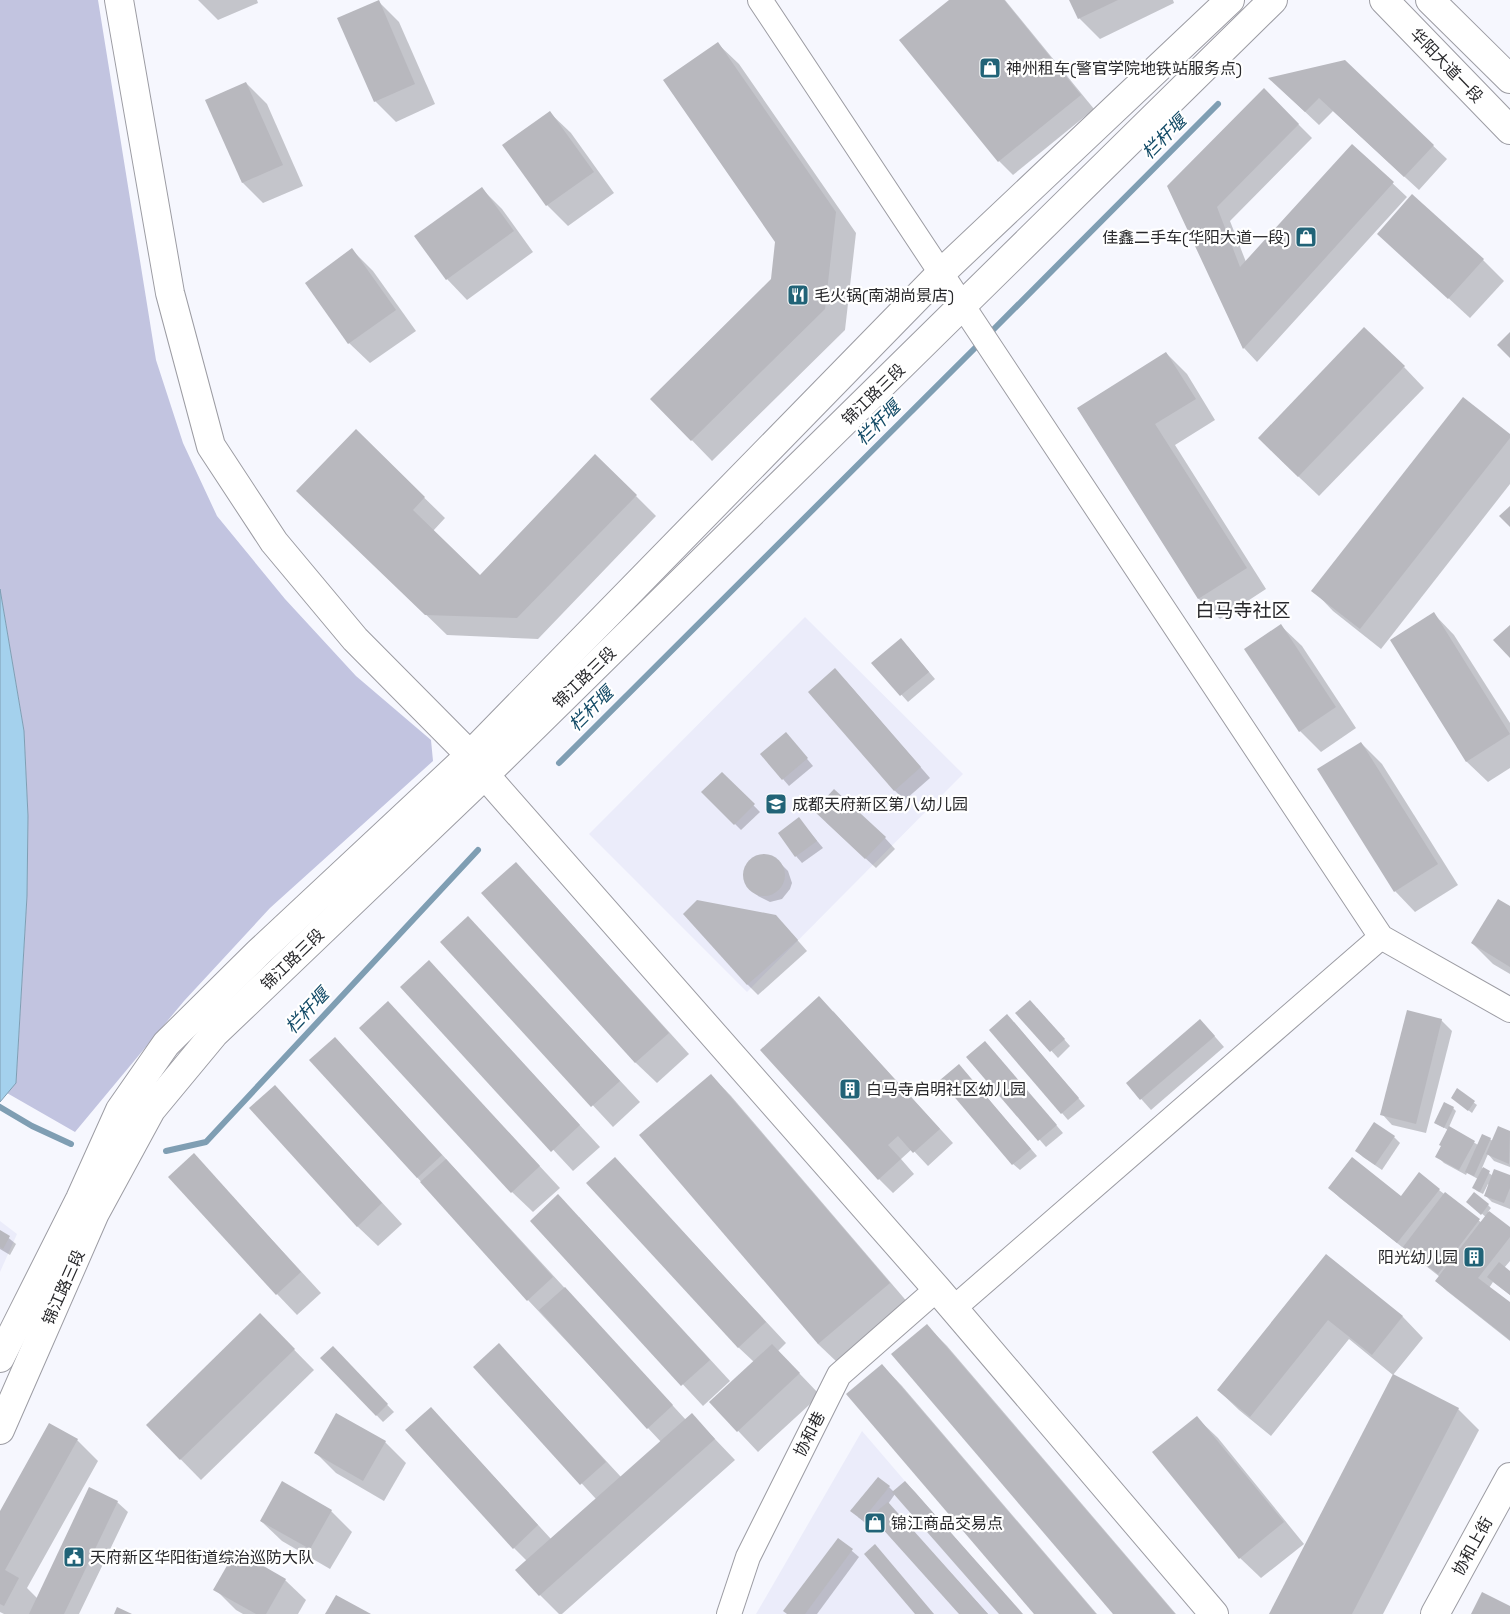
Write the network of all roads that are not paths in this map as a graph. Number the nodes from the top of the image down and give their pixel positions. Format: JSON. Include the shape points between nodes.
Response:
{"nodes":[{"id":1,"x":119,"y":0,"type":"edge"},
{"id":2,"x":760,"y":0,"type":"edge"},
{"id":3,"x":1230,"y":0,"type":"edge"},
{"id":4,"x":1273,"y":0,"type":"edge"},
{"id":5,"x":1384,"y":0,"type":"edge"},
{"id":6,"x":1430,"y":0,"type":"edge"},
{"id":7,"x":1510,"y":79,"type":"edge"},
{"id":8,"x":1510,"y":130,"type":"edge"},
{"id":9,"x":941,"y":273,"type":"junction"},
{"id":10,"x":963,"y":306,"type":"junction"},
{"id":11,"x":477,"y":765,"type":"junction"},
{"id":12,"x":1381,"y":937,"type":"junction"},
{"id":13,"x":1510,"y":1010,"type":"edge"},
{"id":14,"x":946,"y":1298,"type":"junction"},
{"id":15,"x":0,"y":1358,"type":"edge"},
{"id":16,"x":0,"y":1430,"type":"edge"},
{"id":17,"x":1510,"y":1477,"type":"edge"},
{"id":18,"x":730,"y":1614,"type":"edge"},
{"id":19,"x":1214,"y":1614,"type":"edge"},
{"id":20,"x":1435,"y":1614,"type":"edge"}],
"edges":[{"from":1,"to":11,"type":"main road","via":[[170,293],[211,446],[274,542],[356,639]]},
{"from":2,"to":9,"type":"street"},
{"from":3,"to":9,"type":"main road","name":"锦江路三段"},
{"from":4,"to":10,"type":"main road","name":"锦江路三段"},
{"from":5,"to":8,"type":"main road","name":"华阳大道一段"},
{"from":6,"to":7,"type":"main road","name":"华阳大道一段"},
{"from":9,"to":10,"type":"street"},
{"from":9,"to":11,"type":"main road","name":"锦江路三段"},
{"from":10,"to":11,"type":"main road","name":"锦江路三段"},
{"from":10,"to":12,"type":"street"},
{"from":11,"to":14,"type":"main road"},
{"from":11,"to":15,"type":"main road","name":"锦江路三段","via":[[259,952],[166,1044],[120,1110],[80,1199]]},
{"from":11,"to":16,"type":"main road","name":"锦江路三段","via":[[214,1034],[152,1110],[96,1213]]},
{"from":12,"to":13,"type":"street"},
{"from":12,"to":14,"type":"street","name":"协和巷"},
{"from":14,"to":18,"type":"street","name":"协和巷","via":[[839,1374],[748,1557]]},
{"from":14,"to":19,"type":"main road"},
{"from":17,"to":20,"type":"main road","name":"协和上街"}]}
